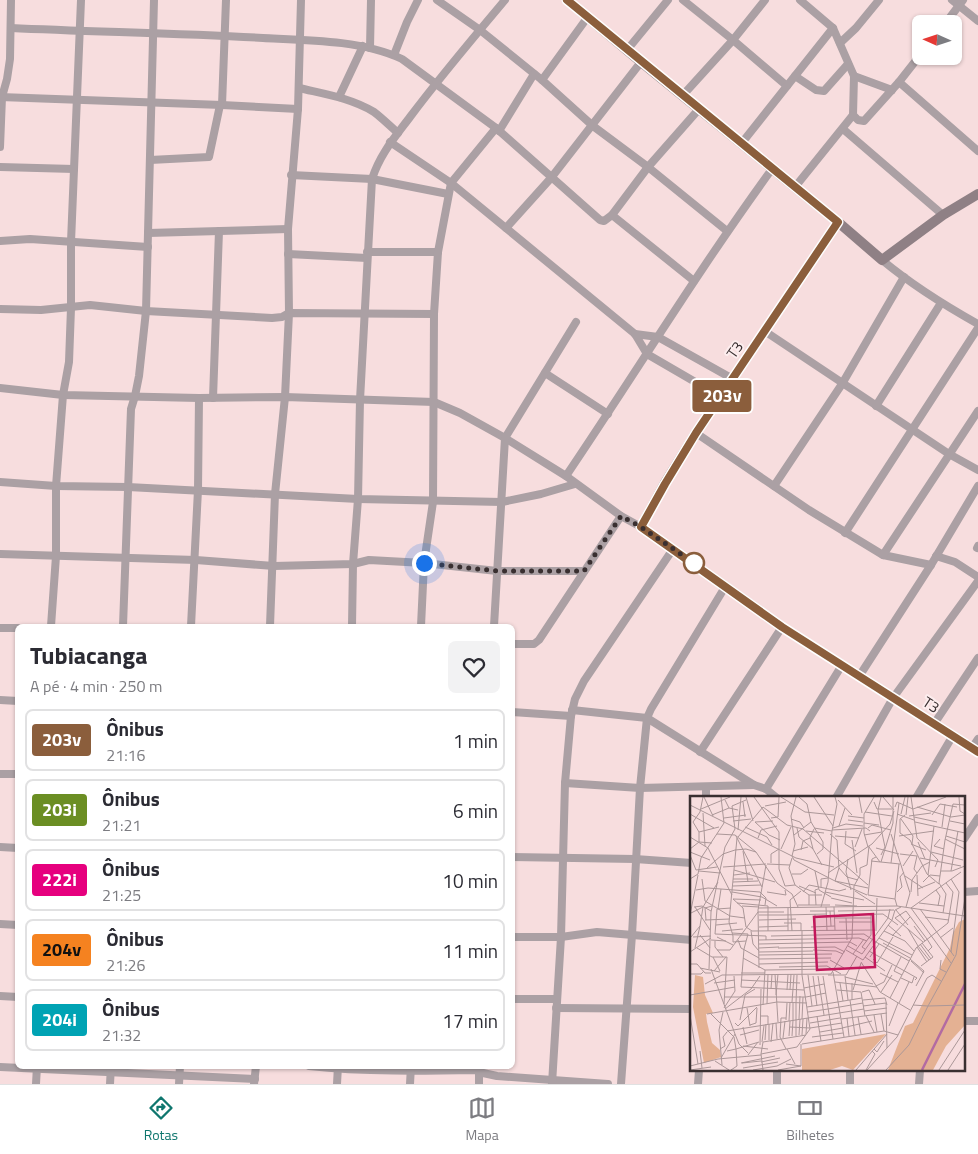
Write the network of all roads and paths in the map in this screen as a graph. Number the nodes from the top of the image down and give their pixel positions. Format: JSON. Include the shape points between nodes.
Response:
{"nodes":[{"id":1,"x":11,"y":0,"type":"edge"},
{"id":2,"x":81,"y":0,"type":"edge"},
{"id":3,"x":154,"y":0,"type":"edge"},
{"id":4,"x":226,"y":0,"type":"edge"},
{"id":5,"x":301,"y":0,"type":"edge"},
{"id":6,"x":371,"y":0,"type":"edge"},
{"id":7,"x":418,"y":0,"type":"edge"},
{"id":8,"x":437,"y":0,"type":"edge"},
{"id":9,"x":505,"y":0,"type":"edge"},
{"id":10,"x":668,"y":0,"type":"edge"},
{"id":11,"x":683,"y":0,"type":"edge"},
{"id":12,"x":765,"y":0,"type":"edge"},
{"id":13,"x":800,"y":0,"type":"edge"},
{"id":14,"x":879,"y":0,"type":"edge"},
{"id":15,"x":952,"y":0,"type":"edge"},
{"id":16,"x":573,"y":2,"type":"edge"},
{"id":17,"x":961,"y":3,"type":"edge"},
{"id":18,"x":952,"y":15,"type":"edge"},
{"id":19,"x":587,"y":18,"type":"junction"},
{"id":20,"x":978,"y":20,"type":"edge"},
{"id":21,"x":11,"y":28,"type":"junction"},
{"id":22,"x":833,"y":28,"type":"junction"},
{"id":23,"x":480,"y":30,"type":"junction"},
{"id":24,"x":80,"y":31,"type":"junction"},
{"id":25,"x":153,"y":32,"type":"junction"},
{"id":26,"x":226,"y":36,"type":"junction"},
{"id":27,"x":299,"y":40,"type":"junction"},
{"id":28,"x":733,"y":40,"type":"junction"},
{"id":29,"x":840,"y":43,"type":"junction"},
{"id":30,"x":366,"y":47,"type":"junction"},
{"id":31,"x":627,"y":50,"type":"junction"},
{"id":32,"x":394,"y":55,"type":"junction"},
{"id":33,"x":641,"y":62,"type":"junction"},
{"id":34,"x":848,"y":64,"type":"junction"},
{"id":35,"x":912,"y":65,"type":"edge"},
{"id":36,"x":534,"y":74,"type":"junction"},
{"id":37,"x":795,"y":76,"type":"junction"},
{"id":38,"x":854,"y":76,"type":"junction"},
{"id":39,"x":542,"y":80,"type":"junction"},
{"id":40,"x":899,"y":82,"type":"junction"},
{"id":41,"x":435,"y":84,"type":"junction"},
{"id":42,"x":787,"y":86,"type":"junction"},
{"id":43,"x":299,"y":88,"type":"junction"},
{"id":44,"x":892,"y":90,"type":"junction"},
{"id":45,"x":683,"y":95,"type":"junction"},
{"id":46,"x":1,"y":97,"type":"edge"},
{"id":47,"x":339,"y":97,"type":"junction"},
{"id":48,"x":78,"y":99,"type":"junction"},
{"id":49,"x":151,"y":103,"type":"junction"},
{"id":50,"x":221,"y":105,"type":"junction"},
{"id":51,"x":298,"y":109,"type":"junction"},
{"id":52,"x":699,"y":109,"type":"junction"},
{"id":53,"x":853,"y":115,"type":"junction"},
{"id":54,"x":593,"y":126,"type":"junction"},
{"id":55,"x":497,"y":129,"type":"junction"},
{"id":56,"x":843,"y":129,"type":"junction"},
{"id":57,"x":398,"y":133,"type":"junction"},
{"id":58,"x":390,"y":142,"type":"junction"},
{"id":59,"x":741,"y":144,"type":"junction"},
{"id":60,"x":0,"y":147,"type":"edge"},
{"id":61,"x":978,"y":151,"type":"edge"},
{"id":62,"x":150,"y":160,"type":"junction"},
{"id":63,"x":0,"y":167,"type":"edge"},
{"id":64,"x":648,"y":168,"type":"junction"},
{"id":65,"x":74,"y":169,"type":"junction"},
{"id":66,"x":772,"y":169,"type":"junction"},
{"id":67,"x":291,"y":175,"type":"junction"},
{"id":68,"x":551,"y":178,"type":"junction"},
{"id":69,"x":372,"y":179,"type":"junction"},
{"id":70,"x":451,"y":183,"type":"junction"},
{"id":71,"x":795,"y":187,"type":"junction"},
{"id":72,"x":448,"y":194,"type":"junction"},
{"id":73,"x":978,"y":194,"type":"edge"},
{"id":74,"x":943,"y":214,"type":"junction"},
{"id":75,"x":612,"y":215,"type":"junction"},
{"id":76,"x":838,"y":222,"type":"junction"},
{"id":77,"x":506,"y":228,"type":"junction"},
{"id":78,"x":288,"y":229,"type":"junction"},
{"id":79,"x":219,"y":230,"type":"junction"},
{"id":80,"x":727,"y":231,"type":"junction"},
{"id":81,"x":148,"y":233,"type":"junction"},
{"id":82,"x":0,"y":241,"type":"edge"},
{"id":83,"x":71,"y":242,"type":"junction"},
{"id":84,"x":148,"y":247,"type":"junction"},
{"id":85,"x":438,"y":252,"type":"junction"},
{"id":86,"x":288,"y":254,"type":"junction"},
{"id":87,"x":367,"y":255,"type":"junction"},
{"id":88,"x":882,"y":260,"type":"junction"},
{"id":89,"x":904,"y":278,"type":"junction"},
{"id":90,"x":694,"y":281,"type":"junction"},
{"id":91,"x":941,"y":303,"type":"junction"},
{"id":92,"x":71,"y":308,"type":"junction"},
{"id":93,"x":0,"y":310,"type":"edge"},
{"id":94,"x":146,"y":311,"type":"junction"},
{"id":95,"x":364,"y":312,"type":"junction"},
{"id":96,"x":289,"y":313,"type":"junction"},
{"id":97,"x":434,"y":314,"type":"junction"},
{"id":98,"x":217,"y":316,"type":"junction"},
{"id":99,"x":576,"y":322,"type":"dead end"},
{"id":100,"x":978,"y":324,"type":"edge"},
{"id":101,"x":978,"y":328,"type":"edge"},
{"id":102,"x":766,"y":332,"type":"junction"},
{"id":103,"x":634,"y":334,"type":"junction"},
{"id":104,"x":658,"y":337,"type":"junction"},
{"id":105,"x":647,"y":354,"type":"junction"},
{"id":106,"x":545,"y":373,"type":"junction"},
{"id":107,"x":733,"y":379,"type":"junction"},
{"id":108,"x":842,"y":384,"type":"junction"},
{"id":109,"x":0,"y":388,"type":"edge"},
{"id":110,"x":63,"y":395,"type":"junction"},
{"id":111,"x":135,"y":396,"type":"junction"},
{"id":112,"x":286,"y":397,"type":"junction"},
{"id":113,"x":721,"y":397,"type":"junction"},
{"id":114,"x":199,"y":398,"type":"junction"},
{"id":115,"x":213,"y":398,"type":"junction"},
{"id":116,"x":360,"y":400,"type":"junction"},
{"id":117,"x":434,"y":402,"type":"junction"},
{"id":118,"x":876,"y":406,"type":"junction"},
{"id":119,"x":978,"y":410,"type":"edge"},
{"id":120,"x":608,"y":414,"type":"junction"},
{"id":121,"x":912,"y":429,"type":"junction"},
{"id":122,"x":696,"y":433,"type":"junction"},
{"id":123,"x":505,"y":438,"type":"junction"},
{"id":124,"x":949,"y":454,"type":"junction"},
{"id":125,"x":978,"y":470,"type":"edge"},
{"id":126,"x":566,"y":476,"type":"junction"},
{"id":127,"x":0,"y":482,"type":"edge"},
{"id":128,"x":575,"y":484,"type":"junction"},
{"id":129,"x":56,"y":486,"type":"junction"},
{"id":130,"x":774,"y":486,"type":"junction"},
{"id":131,"x":978,"y":486,"type":"edge"},
{"id":132,"x":128,"y":487,"type":"junction"},
{"id":133,"x":198,"y":490,"type":"junction"},
{"id":134,"x":276,"y":494,"type":"junction"},
{"id":135,"x":358,"y":499,"type":"junction"},
{"id":136,"x":433,"y":502,"type":"junction"},
{"id":137,"x":502,"y":502,"type":"junction"},
{"id":138,"x":621,"y":516,"type":"junction"},
{"id":139,"x":641,"y":527,"type":"junction"},
{"id":140,"x":845,"y":533,"type":"junction"},
{"id":141,"x":673,"y":549,"type":"junction"},
{"id":142,"x":0,"y":554,"type":"edge"},
{"id":143,"x":883,"y":555,"type":"junction"},
{"id":144,"x":56,"y":556,"type":"junction"},
{"id":145,"x":936,"y":556,"type":"junction"},
{"id":146,"x":126,"y":559,"type":"junction"},
{"id":147,"x":196,"y":560,"type":"junction"},
{"id":148,"x":424,"y":563,"type":"junction"},
{"id":149,"x":353,"y":564,"type":"junction"},
{"id":150,"x":931,"y":565,"type":"junction"},
{"id":151,"x":274,"y":566,"type":"junction"},
{"id":152,"x":497,"y":571,"type":"junction"},
{"id":153,"x":584,"y":571,"type":"junction"},
{"id":154,"x":978,"y":577,"type":"edge"},
{"id":155,"x":978,"y":581,"type":"edge"},
{"id":156,"x":725,"y":587,"type":"junction"},
{"id":157,"x":51,"y":624,"type":"edge"},
{"id":158,"x":123,"y":624,"type":"edge"},
{"id":159,"x":191,"y":624,"type":"edge"},
{"id":160,"x":270,"y":624,"type":"edge"},
{"id":161,"x":352,"y":624,"type":"edge"},
{"id":162,"x":421,"y":624,"type":"edge"},
{"id":163,"x":494,"y":624,"type":"edge"},
{"id":164,"x":782,"y":627,"type":"junction"},
{"id":165,"x":0,"y":628,"type":"edge"},
{"id":166,"x":15,"y":628,"type":"edge"},
{"id":167,"x":515,"y":644,"type":"edge"},
{"id":168,"x":978,"y":658,"type":"edge"},
{"id":169,"x":842,"y":665,"type":"junction"},
{"id":170,"x":860,"y":676,"type":"junction"},
{"id":171,"x":893,"y":698,"type":"junction"},
{"id":172,"x":0,"y":700,"type":"edge"},
{"id":173,"x":15,"y":701,"type":"edge"},
{"id":174,"x":515,"y":712,"type":"edge"},
{"id":175,"x":571,"y":713,"type":"junction"},
{"id":176,"x":647,"y":718,"type":"junction"},
{"id":177,"x":934,"y":724,"type":"junction"},
{"id":178,"x":952,"y":737,"type":"junction"},
{"id":179,"x":976,"y":747,"type":"edge"},
{"id":180,"x":700,"y":752,"type":"junction"},
{"id":181,"x":0,"y":774,"type":"edge"},
{"id":182,"x":15,"y":774,"type":"edge"},
{"id":183,"x":565,"y":782,"type":"junction"},
{"id":184,"x":754,"y":785,"type":"junction"},
{"id":185,"x":706,"y":787,"type":"junction"},
{"id":186,"x":640,"y":788,"type":"junction"},
{"id":187,"x":766,"y":789,"type":"junction"},
{"id":188,"x":706,"y":796,"type":"edge"},
{"id":189,"x":775,"y":796,"type":"edge"},
{"id":190,"x":837,"y":796,"type":"edge"},
{"id":191,"x":917,"y":796,"type":"edge"},
{"id":192,"x":978,"y":818,"type":"edge"},
{"id":193,"x":966,"y":836,"type":"edge"},
{"id":194,"x":0,"y":847,"type":"edge"},
{"id":195,"x":15,"y":848,"type":"edge"},
{"id":196,"x":515,"y":857,"type":"edge"},
{"id":197,"x":563,"y":858,"type":"junction"},
{"id":198,"x":635,"y":859,"type":"junction"},
{"id":199,"x":690,"y":863,"type":"edge"},
{"id":200,"x":0,"y":924,"type":"edge"},
{"id":201,"x":15,"y":925,"type":"edge"},
{"id":202,"x":632,"y":935,"type":"junction"},
{"id":203,"x":515,"y":937,"type":"edge"},
{"id":204,"x":561,"y":937,"type":"junction"},
{"id":205,"x":690,"y":940,"type":"edge"},
{"id":206,"x":0,"y":996,"type":"edge"},
{"id":207,"x":15,"y":997,"type":"edge"},
{"id":208,"x":515,"y":999,"type":"edge"},
{"id":209,"x":557,"y":999,"type":"junction"},
{"id":210,"x":556,"y":1008,"type":"junction"},
{"id":211,"x":627,"y":1008,"type":"junction"},
{"id":212,"x":690,"y":1009,"type":"edge"},
{"id":213,"x":0,"y":1067,"type":"edge"},
{"id":214,"x":15,"y":1067,"type":"edge"},
{"id":215,"x":37,"y":1069,"type":"edge"},
{"id":216,"x":111,"y":1069,"type":"edge"},
{"id":217,"x":338,"y":1069,"type":"edge"},
{"id":218,"x":411,"y":1069,"type":"edge"},
{"id":219,"x":479,"y":1069,"type":"edge"},
{"id":220,"x":480,"y":1069,"type":"edge"},
{"id":221,"x":180,"y":1070,"type":"edge"},
{"id":222,"x":254,"y":1081,"type":"edge"},
{"id":223,"x":552,"y":1082,"type":"edge"},
{"id":224,"x":36,"y":1084,"type":"edge"},
{"id":225,"x":110,"y":1084,"type":"edge"},
{"id":226,"x":179,"y":1084,"type":"edge"},
{"id":227,"x":337,"y":1084,"type":"edge"},
{"id":228,"x":410,"y":1084,"type":"edge"},
{"id":229,"x":479,"y":1084,"type":"edge"},
{"id":230,"x":608,"y":1084,"type":"edge"},
{"id":231,"x":621,"y":1084,"type":"edge"}],
"edges":[{"from":1,"to":21,"type":"street"},
{"from":2,"to":24,"type":"street"},
{"from":3,"to":25,"type":"street"},
{"from":4,"to":26,"type":"street"},
{"from":5,"to":27,"type":"street"},
{"from":6,"to":30,"type":"street"},
{"from":7,"to":32,"type":"street"},
{"from":8,"to":23,"type":"street"},
{"from":9,"to":23,"type":"street"},
{"from":10,"to":31,"type":"street"},
{"from":11,"to":28,"type":"street"},
{"from":12,"to":28,"type":"street"},
{"from":13,"to":22,"type":"street"},
{"from":14,"to":29,"type":"street"},
{"from":15,"to":17,"type":"street"},
{"from":16,"to":19,"type":"street"},
{"from":17,"to":18,"type":"street"},
{"from":17,"to":20,"type":"street"},
{"from":19,"to":31,"type":"street"},
{"from":19,"to":39,"type":"street"},
{"from":21,"to":24,"type":"street"},
{"from":21,"to":46,"type":"street","via":[[8,73]]},
{"from":22,"to":29,"type":"street"},
{"from":22,"to":37,"type":"street"},
{"from":23,"to":36,"type":"street"},
{"from":23,"to":41,"type":"street"},
{"from":24,"to":25,"type":"street"},
{"from":24,"to":48,"type":"street"},
{"from":25,"to":26,"type":"street"},
{"from":25,"to":49,"type":"street"},
{"from":26,"to":27,"type":"street"},
{"from":26,"to":50,"type":"street"},
{"from":27,"to":30,"type":"street"},
{"from":27,"to":43,"type":"street"},
{"from":28,"to":42,"type":"street"},
{"from":28,"to":45,"type":"street"},
{"from":29,"to":34,"type":"street"},
{"from":30,"to":32,"type":"street"},
{"from":30,"to":47,"type":"street"},
{"from":31,"to":33,"type":"street"},
{"from":32,"to":41,"type":"street"},
{"from":33,"to":45,"type":"street"},
{"from":33,"to":54,"type":"street"},
{"from":34,"to":37,"type":"street","via":[[824,90],[816,90]]},
{"from":34,"to":38,"type":"street"},
{"from":35,"to":40,"type":"street"},
{"from":36,"to":39,"type":"street"},
{"from":36,"to":55,"type":"street"},
{"from":37,"to":42,"type":"street"},
{"from":38,"to":44,"type":"street"},
{"from":38,"to":53,"type":"street"},
{"from":39,"to":54,"type":"street"},
{"from":40,"to":44,"type":"street"},
{"from":40,"to":61,"type":"street"},
{"from":41,"to":55,"type":"street"},
{"from":41,"to":57,"type":"street"},
{"from":42,"to":59,"type":"street"},
{"from":43,"to":47,"type":"street"},
{"from":43,"to":51,"type":"street"},
{"from":44,"to":53,"type":"street","via":[[864,121]]},
{"from":45,"to":52,"type":"street"},
{"from":46,"to":48,"type":"street"},
{"from":46,"to":60,"type":"street"},
{"from":47,"to":57,"type":"street","via":[[374,113]]},
{"from":48,"to":49,"type":"street"},
{"from":48,"to":65,"type":"street"},
{"from":49,"to":50,"type":"street"},
{"from":49,"to":62,"type":"street"},
{"from":50,"to":51,"type":"street"},
{"from":50,"to":62,"type":"street","via":[[209,158]]},
{"from":51,"to":67,"type":"street"},
{"from":52,"to":59,"type":"street"},
{"from":52,"to":64,"type":"street"},
{"from":53,"to":56,"type":"street"},
{"from":54,"to":64,"type":"street"},
{"from":54,"to":68,"type":"street"},
{"from":55,"to":68,"type":"street"},
{"from":55,"to":70,"type":"street"},
{"from":56,"to":71,"type":"street"},
{"from":56,"to":74,"type":"street"},
{"from":57,"to":58,"type":"street"},
{"from":58,"to":69,"type":"street"},
{"from":58,"to":70,"type":"street"},
{"from":59,"to":66,"type":"street"},
{"from":62,"to":81,"type":"street"},
{"from":63,"to":65,"type":"street"},
{"from":64,"to":75,"type":"street"},
{"from":64,"to":80,"type":"street"},
{"from":65,"to":83,"type":"street"},
{"from":66,"to":71,"type":"street"},
{"from":66,"to":80,"type":"street"},
{"from":67,"to":69,"type":"street"},
{"from":67,"to":78,"type":"street"},
{"from":68,"to":75,"type":"street","via":[[600,220],[607,220]]},
{"from":68,"to":77,"type":"street"},
{"from":69,"to":72,"type":"street"},
{"from":69,"to":87,"type":"street"},
{"from":70,"to":72,"type":"street"},
{"from":70,"to":77,"type":"street"},
{"from":71,"to":76,"type":"street"},
{"from":72,"to":85,"type":"street"},
{"from":73,"to":74,"type":"street"},
{"from":74,"to":88,"type":"street"},
{"from":75,"to":90,"type":"street"},
{"from":76,"to":88,"type":"street"},
{"from":76,"to":102,"type":"street","name":"T3"},
{"from":77,"to":103,"type":"street"},
{"from":78,"to":79,"type":"street"},
{"from":78,"to":86,"type":"street"},
{"from":79,"to":81,"type":"street"},
{"from":79,"to":98,"type":"street"},
{"from":80,"to":90,"type":"street"},
{"from":81,"to":84,"type":"street"},
{"from":82,"to":83,"type":"street"},
{"from":83,"to":84,"type":"street"},
{"from":83,"to":92,"type":"street"},
{"from":84,"to":94,"type":"street"},
{"from":85,"to":87,"type":"street"},
{"from":85,"to":97,"type":"street"},
{"from":86,"to":87,"type":"street"},
{"from":86,"to":96,"type":"street"},
{"from":87,"to":95,"type":"street"},
{"from":88,"to":89,"type":"street"},
{"from":89,"to":91,"type":"street"},
{"from":89,"to":108,"type":"street"},
{"from":90,"to":104,"type":"street"},
{"from":91,"to":100,"type":"street"},
{"from":91,"to":118,"type":"street"},
{"from":92,"to":93,"type":"street"},
{"from":92,"to":94,"type":"street","via":[[90,305]]},
{"from":92,"to":110,"type":"street","via":[[69,362]]},
{"from":94,"to":98,"type":"street"},
{"from":94,"to":111,"type":"street"},
{"from":95,"to":96,"type":"street"},
{"from":95,"to":97,"type":"street"},
{"from":95,"to":116,"type":"street"},
{"from":96,"to":98,"type":"street","via":[[272,318]]},
{"from":96,"to":112,"type":"street"},
{"from":97,"to":117,"type":"street"},
{"from":98,"to":115,"type":"street"},
{"from":99,"to":106,"type":"street"},
{"from":101,"to":121,"type":"street"},
{"from":102,"to":107,"type":"street","name":"T3"},
{"from":102,"to":108,"type":"street"},
{"from":103,"to":104,"type":"street"},
{"from":103,"to":105,"type":"street"},
{"from":104,"to":105,"type":"street"},
{"from":104,"to":107,"type":"street"},
{"from":105,"to":113,"type":"street"},
{"from":105,"to":120,"type":"street"},
{"from":106,"to":120,"type":"street"},
{"from":106,"to":123,"type":"street"},
{"from":107,"to":113,"type":"street","name":"T3"},
{"from":108,"to":118,"type":"street"},
{"from":108,"to":130,"type":"street"},
{"from":109,"to":110,"type":"street"},
{"from":110,"to":111,"type":"street"},
{"from":110,"to":129,"type":"street"},
{"from":111,"to":114,"type":"street"},
{"from":111,"to":132,"type":"street","via":[[131,409]]},
{"from":112,"to":115,"type":"street"},
{"from":112,"to":116,"type":"street"},
{"from":112,"to":134,"type":"street"},
{"from":113,"to":122,"type":"street","name":"T3"},
{"from":114,"to":115,"type":"street"},
{"from":114,"to":133,"type":"street"},
{"from":116,"to":117,"type":"street"},
{"from":116,"to":135,"type":"street"},
{"from":117,"to":123,"type":"street"},
{"from":117,"to":136,"type":"street"},
{"from":118,"to":121,"type":"street"},
{"from":119,"to":124,"type":"street"},
{"from":120,"to":126,"type":"street"},
{"from":121,"to":124,"type":"street"},
{"from":121,"to":140,"type":"street"},
{"from":122,"to":130,"type":"street"},
{"from":122,"to":139,"type":"street","name":"T3"},
{"from":123,"to":126,"type":"street"},
{"from":123,"to":137,"type":"street"},
{"from":124,"to":125,"type":"street"},
{"from":124,"to":143,"type":"street"},
{"from":126,"to":128,"type":"street"},
{"from":127,"to":129,"type":"street"},
{"from":128,"to":137,"type":"street"},
{"from":128,"to":138,"type":"street"},
{"from":129,"to":132,"type":"street"},
{"from":129,"to":144,"type":"street"},
{"from":130,"to":140,"type":"street"},
{"from":131,"to":145,"type":"street"},
{"from":132,"to":133,"type":"street"},
{"from":132,"to":146,"type":"street"},
{"from":133,"to":134,"type":"street"},
{"from":133,"to":147,"type":"street"},
{"from":134,"to":135,"type":"street"},
{"from":134,"to":151,"type":"street"},
{"from":135,"to":136,"type":"street"},
{"from":135,"to":149,"type":"street"},
{"from":136,"to":137,"type":"street"},
{"from":136,"to":148,"type":"street"},
{"from":137,"to":152,"type":"street"},
{"from":138,"to":139,"type":"street"},
{"from":138,"to":153,"type":"street"},
{"from":139,"to":141,"type":"street","name":"T3"},
{"from":140,"to":143,"type":"street"},
{"from":141,"to":156,"type":"street","name":"T3"},
{"from":141,"to":175,"type":"street","via":[[584,681]]},
{"from":142,"to":144,"type":"street"},
{"from":143,"to":150,"type":"street"},
{"from":144,"to":146,"type":"street"},
{"from":144,"to":157,"type":"street"},
{"from":145,"to":150,"type":"street"},
{"from":145,"to":154,"type":"street","via":[[955,562]]},
{"from":146,"to":147,"type":"street"},
{"from":146,"to":158,"type":"street"},
{"from":147,"to":151,"type":"street"},
{"from":147,"to":159,"type":"street"},
{"from":148,"to":149,"type":"street","via":[[369,560]]},
{"from":148,"to":152,"type":"street"},
{"from":148,"to":162,"type":"street"},
{"from":149,"to":151,"type":"street"},
{"from":149,"to":161,"type":"street"},
{"from":150,"to":170,"type":"street"},
{"from":151,"to":160,"type":"street"},
{"from":152,"to":153,"type":"street"},
{"from":152,"to":163,"type":"street"},
{"from":153,"to":167,"type":"street","via":[[539,640],[534,644]]},
{"from":155,"to":171,"type":"street"},
{"from":156,"to":164,"type":"street","name":"T3"},
{"from":156,"to":176,"type":"street"},
{"from":164,"to":169,"type":"street","name":"T3"},
{"from":164,"to":180,"type":"street"},
{"from":165,"to":166,"type":"street"},
{"from":168,"to":177,"type":"street"},
{"from":169,"to":170,"type":"street","name":"T3"},
{"from":169,"to":187,"type":"street"},
{"from":170,"to":171,"type":"street","name":"T3"},
{"from":171,"to":177,"type":"street","name":"T3"},
{"from":171,"to":190,"type":"street"},
{"from":172,"to":173,"type":"street"},
{"from":174,"to":175,"type":"street"},
{"from":175,"to":176,"type":"street"},
{"from":175,"to":183,"type":"street"},
{"from":176,"to":180,"type":"street"},
{"from":176,"to":186,"type":"street"},
{"from":177,"to":178,"type":"street","name":"T3"},
{"from":178,"to":179,"type":"street","name":"T3"},
{"from":178,"to":191,"type":"street"},
{"from":180,"to":184,"type":"street"},
{"from":181,"to":182,"type":"street"},
{"from":183,"to":186,"type":"street"},
{"from":183,"to":197,"type":"street"},
{"from":184,"to":185,"type":"street"},
{"from":184,"to":187,"type":"street"},
{"from":185,"to":186,"type":"street"},
{"from":185,"to":188,"type":"street"},
{"from":186,"to":198,"type":"street"},
{"from":187,"to":189,"type":"street"},
{"from":192,"to":193,"type":"street"},
{"from":194,"to":195,"type":"street"},
{"from":196,"to":197,"type":"street"},
{"from":197,"to":198,"type":"street"},
{"from":197,"to":204,"type":"street"},
{"from":198,"to":199,"type":"street"},
{"from":198,"to":202,"type":"street"},
{"from":200,"to":201,"type":"street"},
{"from":202,"to":204,"type":"street","via":[[596,932]]},
{"from":202,"to":205,"type":"street"},
{"from":202,"to":211,"type":"street"},
{"from":203,"to":204,"type":"street"},
{"from":204,"to":209,"type":"street"},
{"from":206,"to":207,"type":"street"},
{"from":208,"to":209,"type":"street"},
{"from":209,"to":210,"type":"street"},
{"from":210,"to":211,"type":"street"},
{"from":210,"to":223,"type":"street"},
{"from":211,"to":212,"type":"street"},
{"from":211,"to":231,"type":"street"},
{"from":213,"to":214,"type":"street"},
{"from":215,"to":224,"type":"street"},
{"from":216,"to":221,"type":"street"},
{"from":216,"to":225,"type":"street"},
{"from":217,"to":227,"type":"street"},
{"from":218,"to":228,"type":"street"},
{"from":219,"to":229,"type":"street"},
{"from":220,"to":223,"type":"street","via":[[497,1076]]},
{"from":221,"to":222,"type":"street"},
{"from":221,"to":226,"type":"street"},
{"from":223,"to":230,"type":"street"}]}
